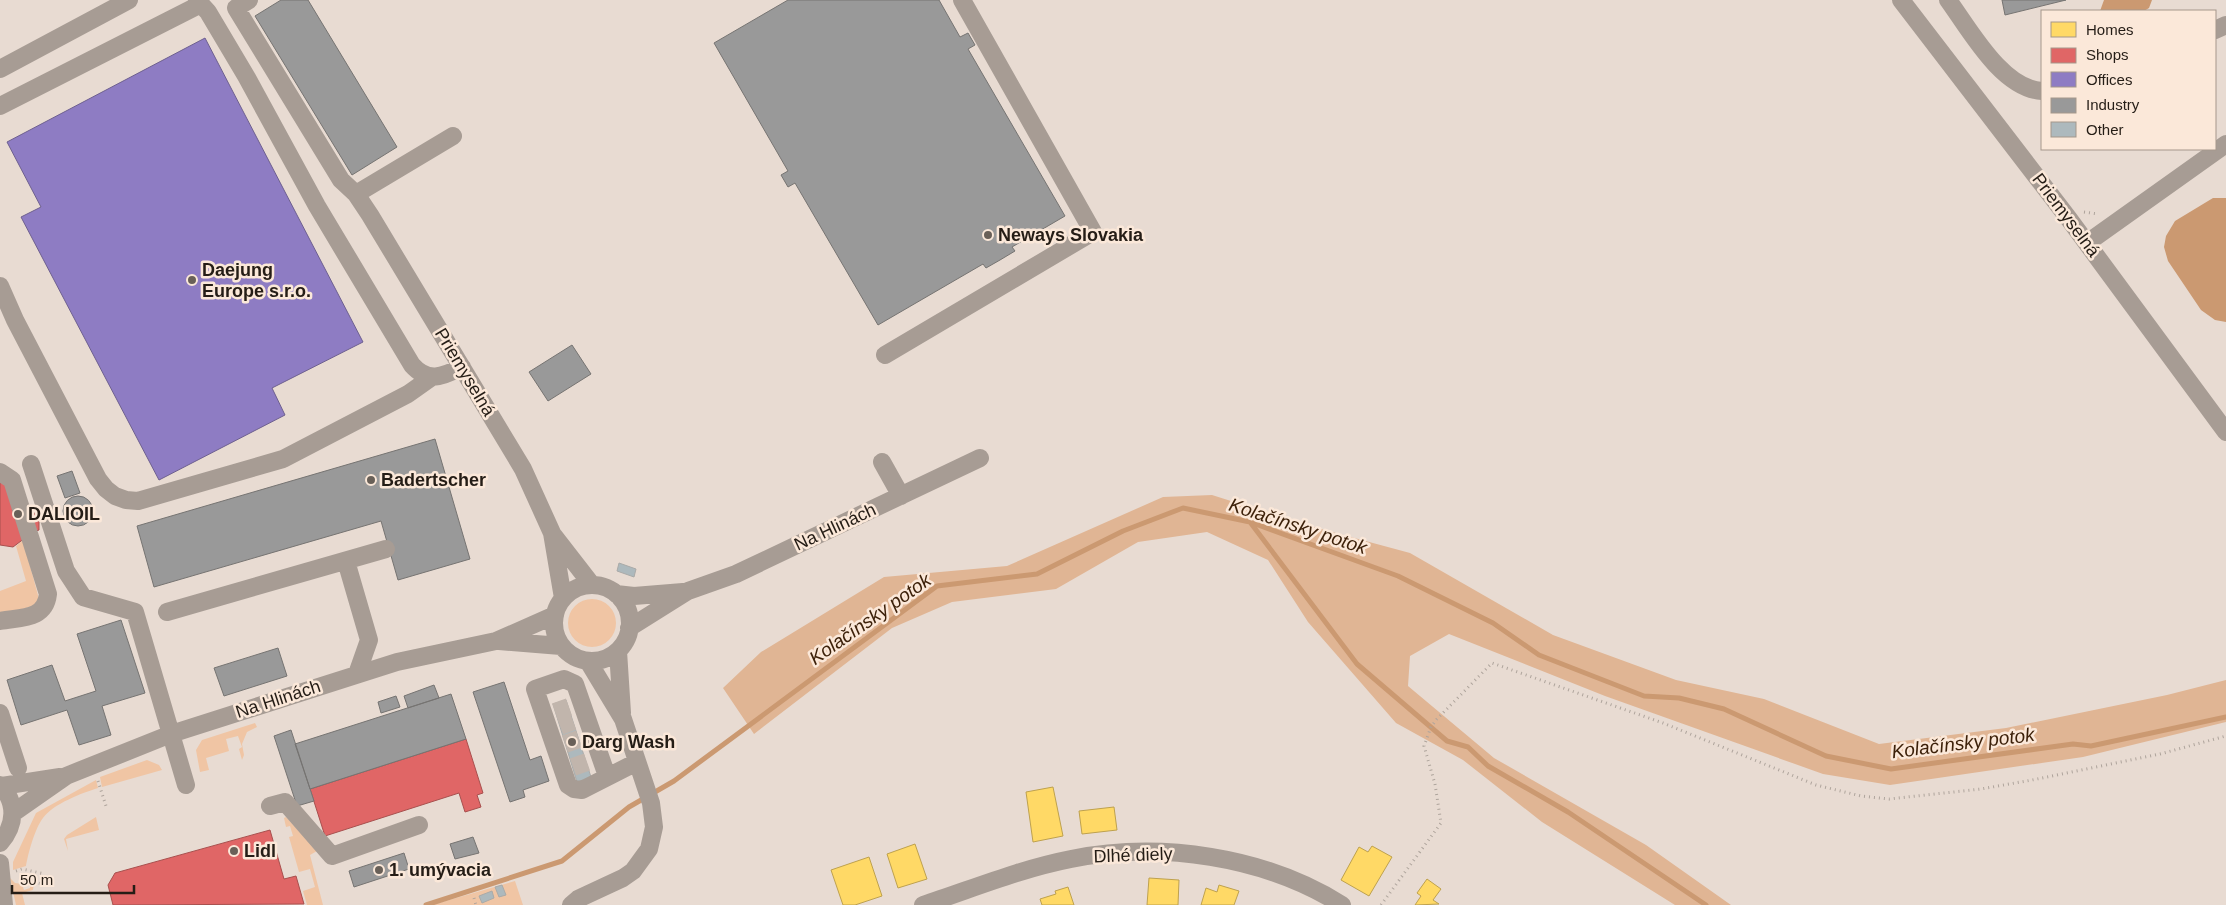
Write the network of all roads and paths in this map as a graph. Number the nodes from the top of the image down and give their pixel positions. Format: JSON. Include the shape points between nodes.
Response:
{"nodes":[{"id":1,"x":130,"y":0,"type":"edge"},
{"id":2,"x":248,"y":0,"type":"edge"},
{"id":3,"x":962,"y":0,"type":"edge"},
{"id":4,"x":1902,"y":0,"type":"edge"},
{"id":5,"x":1948,"y":0,"type":"edge"},
{"id":6,"x":199,"y":2,"type":"edge"},
{"id":7,"x":0,"y":70,"type":"edge"},
{"id":8,"x":2041,"y":91,"type":"edge"},
{"id":9,"x":0,"y":106,"type":"edge"},
{"id":10,"x":453,"y":136,"type":"dead end"},
{"id":11,"x":2226,"y":144,"type":"edge"},
{"id":12,"x":356,"y":194,"type":"junction"},
{"id":13,"x":2087,"y":243,"type":"junction"},
{"id":14,"x":0,"y":286,"type":"edge"},
{"id":15,"x":884,"y":355,"type":"dead end"},
{"id":16,"x":462,"y":367,"type":"junction"},
{"id":17,"x":432,"y":376,"type":"junction"},
{"id":18,"x":2226,"y":432,"type":"edge"},
{"id":19,"x":980,"y":458,"type":"dead end"},
{"id":20,"x":882,"y":462,"type":"dead end"},
{"id":21,"x":31,"y":464,"type":"dead end"},
{"id":22,"x":0,"y":472,"type":"edge"},
{"id":23,"x":901,"y":496,"type":"junction"},
{"id":24,"x":552,"y":533,"type":"junction"},
{"id":25,"x":386,"y":549,"type":"dead end"},
{"id":26,"x":346,"y":561,"type":"junction"},
{"id":27,"x":592,"y":585,"type":"junction"},
{"id":28,"x":688,"y":591,"type":"junction"},
{"id":29,"x":616,"y":594,"type":"junction"},
{"id":30,"x":563,"y":598,"type":"junction"},
{"id":31,"x":168,"y":612,"type":"dead end"},
{"id":32,"x":555,"y":615,"type":"junction"},
{"id":33,"x":0,"y":622,"type":"edge"},
{"id":34,"x":629,"y":628,"type":"junction"},
{"id":35,"x":369,"y":640,"type":"junction"},
{"id":36,"x":496,"y":641,"type":"junction"},
{"id":37,"x":561,"y":646,"type":"junction"},
{"id":38,"x":618,"y":651,"type":"junction"},
{"id":39,"x":588,"y":661,"type":"junction"},
{"id":40,"x":397,"y":662,"type":"junction"},
{"id":41,"x":357,"y":674,"type":"junction"},
{"id":42,"x":0,"y":713,"type":"edge"},
{"id":43,"x":623,"y":719,"type":"junction"},
{"id":44,"x":171,"y":734,"type":"junction"},
{"id":45,"x":2226,"y":736,"type":"edge"},
{"id":46,"x":579,"y":759,"type":"junction"},
{"id":47,"x":637,"y":762,"type":"junction"},
{"id":48,"x":18,"y":768,"type":"dead end"},
{"id":49,"x":66,"y":776,"type":"junction"},
{"id":50,"x":99,"y":782,"type":"dead end"},
{"id":51,"x":1,"y":785,"type":"edge"},
{"id":52,"x":186,"y":785,"type":"dead end"},
{"id":53,"x":106,"y":806,"type":"dead end"},
{"id":54,"x":270,"y":806,"type":"dead end"},
{"id":55,"x":13,"y":813,"type":"junction"},
{"id":56,"x":419,"y":824,"type":"dead end"},
{"id":57,"x":0,"y":843,"type":"edge"},
{"id":58,"x":8,"y":869,"type":"edge"},
{"id":59,"x":22,"y":870,"type":"dead end"},
{"id":60,"x":45,"y":874,"type":"dead end"},
{"id":61,"x":14,"y":879,"type":"dead end"},
{"id":62,"x":42,"y":884,"type":"dead end"},
{"id":63,"x":474,"y":898,"type":"dead end"},
{"id":64,"x":954,"y":900,"type":"edge"},
{"id":65,"x":1,"y":905,"type":"edge"},
{"id":66,"x":476,"y":905,"type":"edge"},
{"id":67,"x":571,"y":905,"type":"edge"},
{"id":68,"x":923,"y":905,"type":"edge"},
{"id":69,"x":1342,"y":905,"type":"edge"},
{"id":70,"x":1381,"y":905,"type":"edge"}],
"edges":[{"from":1,"to":7,"type":"street"},
{"from":2,"to":12,"type":"street","name":"Priemyselná","via":[[236,8],[341,180]]},
{"from":3,"to":15,"type":"street","via":[[1093,232]]},
{"from":4,"to":13,"type":"street","name":"Priemyselná"},
{"from":5,"to":8,"type":"street","via":[[2001,72],[2026,88]]},
{"from":6,"to":9,"type":"street"},
{"from":6,"to":17,"type":"street","via":[[246,76],[396,341],[420,374]]},
{"from":10,"to":12,"type":"street"},
{"from":11,"to":13,"type":"street"},
{"from":12,"to":16,"type":"street","name":"Priemyselná"},
{"from":13,"to":18,"type":"street","name":"Priemyselná"},
{"from":14,"to":17,"type":"street","via":[[98,479],[106,489],[126,500],[138,501],[161,495],[283,459],[400,398]]},
{"from":16,"to":17,"type":"street"},
{"from":16,"to":24,"type":"street","name":"Priemyselná","via":[[523,469]]},
{"from":19,"to":23,"type":"street","name":"Na Hlinách"},
{"from":20,"to":23,"type":"street"},
{"from":21,"to":44,"type":"street","via":[[66,572],[83,597],[135,612]]},
{"from":22,"to":33,"type":"street","via":[[12,480],[48,594],[44,608],[37,614]]},
{"from":23,"to":28,"type":"street","name":"Na Hlinách","via":[[736,574]]},
{"from":24,"to":27,"type":"street","name":"Priemyselná"},
{"from":24,"to":30,"type":"street","name":"Priemyselná"},
{"from":25,"to":26,"type":"street"},
{"from":26,"to":31,"type":"street"},
{"from":26,"to":35,"type":"street"},
{"from":27,"to":29,"type":"street"},
{"from":27,"to":30,"type":"street","via":[[571,591]]},
{"from":28,"to":29,"type":"street","name":"Na Hlinách","via":[[634,596]]},
{"from":28,"to":34,"type":"street","name":"Na Hlinách"},
{"from":29,"to":34,"type":"street","via":[[629,616]]},
{"from":30,"to":32,"type":"street"},
{"from":32,"to":36,"type":"street","name":"Na Hlinách"},
{"from":32,"to":37,"type":"street","via":[[556,636]]},
{"from":34,"to":38,"type":"street"},
{"from":35,"to":40,"type":"street"},
{"from":35,"to":41,"type":"street"},
{"from":36,"to":37,"type":"street","name":"Na Hlinách"},
{"from":36,"to":40,"type":"street","name":"Na Hlinách"},
{"from":37,"to":39,"type":"street"},
{"from":38,"to":39,"type":"street","via":[[609,657]]},
{"from":38,"to":43,"type":"street"},
{"from":39,"to":43,"type":"street"},
{"from":40,"to":41,"type":"street","name":"Na Hlinách"},
{"from":41,"to":44,"type":"street","name":"Na Hlinách"},
{"from":42,"to":48,"type":"street"},
{"from":43,"to":47,"type":"street"},
{"from":44,"to":49,"type":"street","name":"Na Hlinách"},
{"from":44,"to":52,"type":"street"},
{"from":45,"to":70,"type":"path","via":[[2160,754],[2032,780],[1889,799],[1861,796],[1816,784],[1654,720],[1492,663],[1431,727],[1424,746],[1435,784],[1441,823]]},
{"from":46,"to":46,"type":"street","via":[[565,716]]},
{"from":46,"to":47,"type":"street"},
{"from":47,"to":67,"type":"street","via":[[651,803],[654,827],[649,849],[641,862],[623,878]]},
{"from":49,"to":51,"type":"street","name":"Na Hlinách"},
{"from":49,"to":55,"type":"street","name":"Na Hlinách"},
{"from":50,"to":53,"type":"path"},
{"from":51,"to":55,"type":"street","via":[[8,794]]},
{"from":54,"to":56,"type":"street","via":[[285,802],[332,856]]},
{"from":55,"to":57,"type":"street","via":[[11,825]]},
{"from":58,"to":65,"type":"street"},
{"from":59,"to":60,"type":"path"},
{"from":61,"to":62,"type":"path","via":[[22,883]]},
{"from":63,"to":66,"type":"path"},
{"from":64,"to":68,"type":"street","name":"Dlhé diely"},
{"from":64,"to":69,"type":"street","name":"Dlhé diely","via":[[1020,872],[1070,859],[1156,852],[1191,854],[1250,866],[1296,882]]}]}
